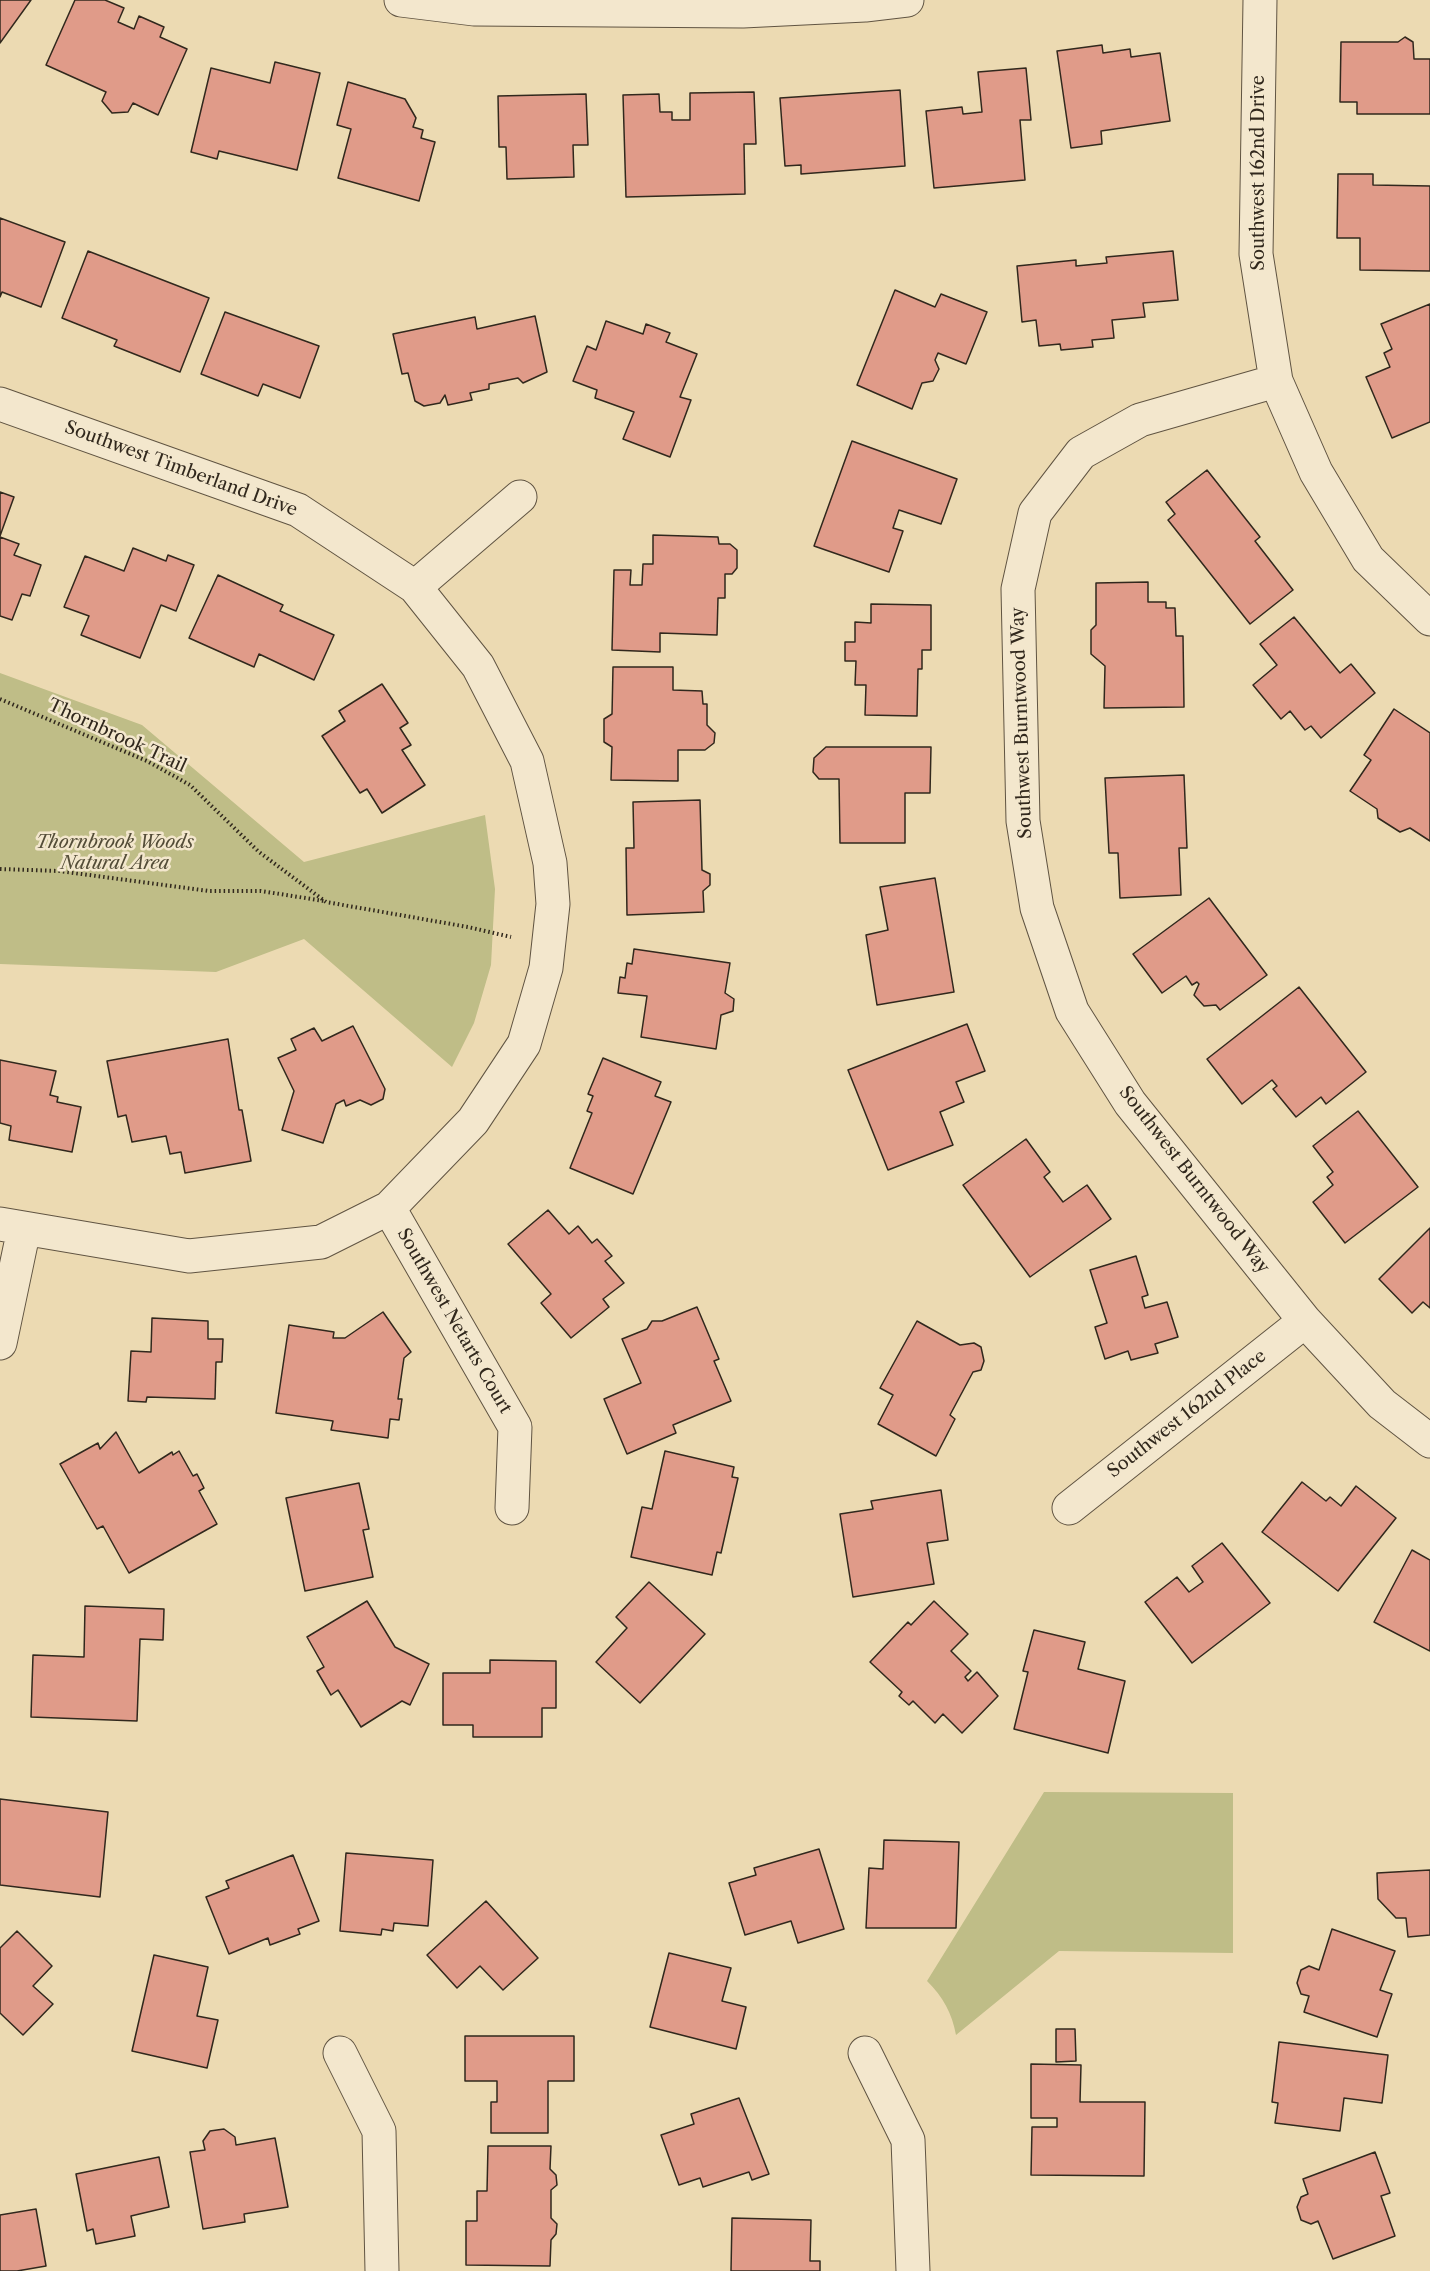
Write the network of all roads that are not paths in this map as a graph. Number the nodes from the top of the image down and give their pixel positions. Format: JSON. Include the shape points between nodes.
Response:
{"nodes":[{"id":1,"x":401,"y":0,"type":"edge"},
{"id":2,"x":907,"y":0,"type":"edge"},
{"id":3,"x":1260,"y":0,"type":"edge"},
{"id":4,"x":1276,"y":381,"type":"junction"},
{"id":5,"x":0,"y":404,"type":"edge"},
{"id":6,"x":520,"y":497,"type":"dead end"},
{"id":7,"x":416,"y":587,"type":"junction"},
{"id":8,"x":1430,"y":619,"type":"edge"},
{"id":9,"x":388,"y":1208,"type":"junction"},
{"id":10,"x":12,"y":1227,"type":"edge"},
{"id":11,"x":1305,"y":1321,"type":"junction"},
{"id":12,"x":0,"y":1343,"type":"edge"},
{"id":13,"x":1430,"y":1440,"type":"edge"},
{"id":14,"x":512,"y":1508,"type":"dead end"},
{"id":15,"x":1069,"y":1508,"type":"dead end"},
{"id":16,"x":340,"y":2053,"type":"dead end"},
{"id":17,"x":865,"y":2053,"type":"dead end"},
{"id":18,"x":382,"y":2271,"type":"edge"},
{"id":19,"x":913,"y":2271,"type":"edge"}],
"edges":[{"from":1,"to":2,"type":"street","via":[[474,9],[743,11]]},
{"from":3,"to":4,"type":"street","name":"Southwest 162nd Drive","via":[[1256,254]]},
{"from":4,"to":8,"type":"street","name":"Southwest 162nd Drive","via":[[1316,472],[1368,559]]},
{"from":4,"to":11,"type":"street","name":"Southwest Burntwood Way","via":[[1140,420],[1081,453],[1035,513],[1018,589],[1023,821],[1037,909],[1072,1011],[1130,1103]]},
{"from":5,"to":7,"type":"street","name":"Southwest Timberland Drive","via":[[298,510]]},
{"from":6,"to":7,"type":"street"},
{"from":7,"to":9,"type":"street","name":"Southwest Timberland Drive","via":[[478,666],[527,761],[550,863],[553,904],[546,968],[524,1044],[473,1121]]},
{"from":9,"to":10,"type":"street","name":"Southwest Timberland Drive","via":[[321,1242],[189,1256]]},
{"from":9,"to":14,"type":"street","name":"Southwest Netarts Court","via":[[515,1428]]},
{"from":10,"to":12,"type":"street","name":"Southwest Timberland Drive"},
{"from":11,"to":13,"type":"street","name":"Southwest Burntwood Way","via":[[1382,1404]]},
{"from":11,"to":15,"type":"street","name":"Southwest 162nd Place"},
{"from":16,"to":18,"type":"street","via":[[379,2131]]},
{"from":17,"to":19,"type":"street","via":[[908,2140]]}]}
